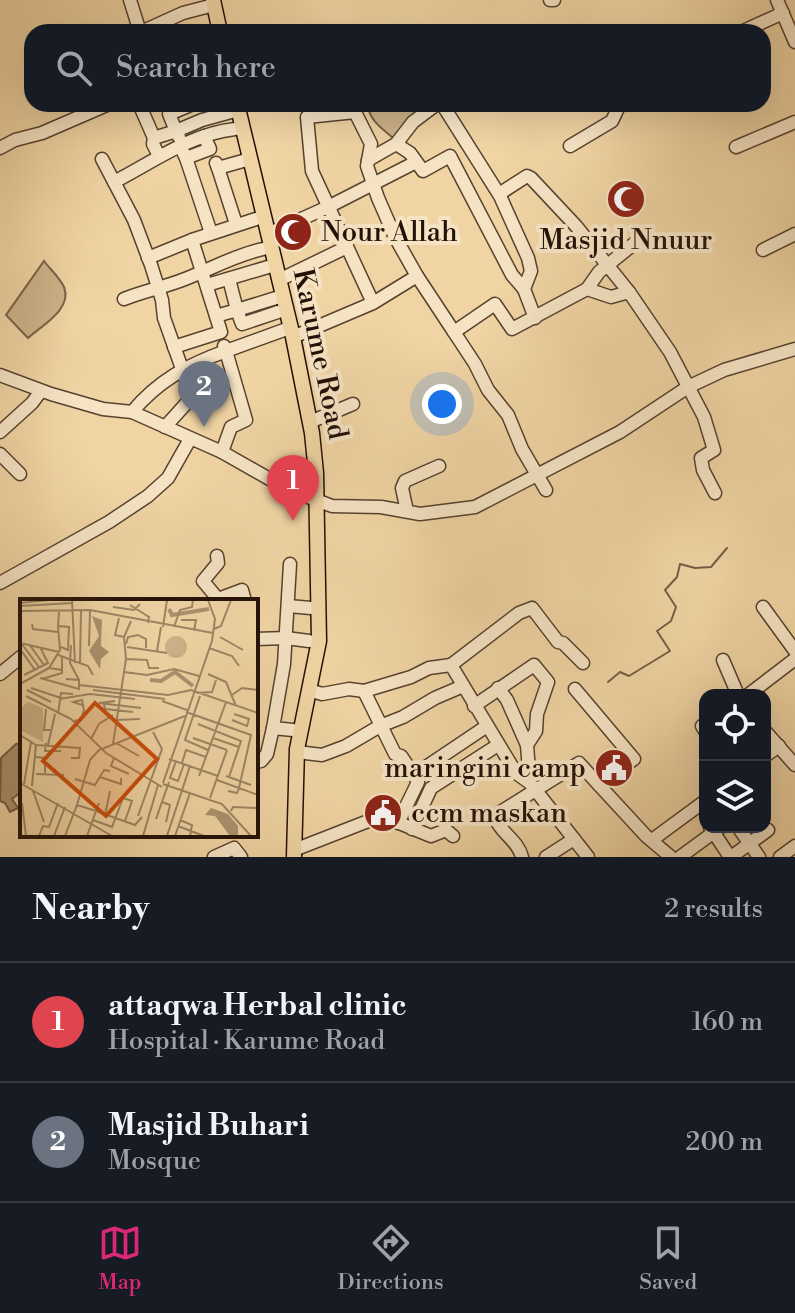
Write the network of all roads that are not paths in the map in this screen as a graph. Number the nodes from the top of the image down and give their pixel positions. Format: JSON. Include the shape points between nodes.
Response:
{"nodes":[{"id":1,"x":130,"y":0,"type":"edge"},
{"id":2,"x":209,"y":3,"type":"edge"},
{"id":3,"x":780,"y":6,"type":"edge"},
{"id":4,"x":138,"y":24,"type":"edge"},
{"id":5,"x":166,"y":24,"type":"edge"},
{"id":6,"x":210,"y":24,"type":"edge"},
{"id":7,"x":217,"y":24,"type":"edge"},
{"id":8,"x":753,"y":24,"type":"edge"},
{"id":9,"x":795,"y":42,"type":"edge"},
{"id":10,"x":91,"y":112,"type":"edge"},
{"id":11,"x":144,"y":112,"type":"edge"},
{"id":12,"x":168,"y":112,"type":"edge"},
{"id":13,"x":198,"y":112,"type":"edge"},
{"id":14,"x":220,"y":112,"type":"edge"},
{"id":15,"x":233,"y":112,"type":"edge"},
{"id":16,"x":233,"y":112,"type":"edge"},
{"id":17,"x":427,"y":112,"type":"edge"},
{"id":18,"x":444,"y":112,"type":"edge"},
{"id":19,"x":616,"y":112,"type":"edge"},
{"id":20,"x":202,"y":120,"type":"junction"},
{"id":21,"x":795,"y":122,"type":"edge"},
{"id":22,"x":235,"y":129,"type":"junction"},
{"id":23,"x":176,"y":131,"type":"junction"},
{"id":24,"x":204,"y":136,"type":"junction"},
{"id":25,"x":154,"y":138,"type":"junction"},
{"id":26,"x":396,"y":144,"type":"junction"},
{"id":27,"x":181,"y":145,"type":"junction"},
{"id":28,"x":570,"y":146,"type":"dead end"},
{"id":29,"x":736,"y":147,"type":"dead end"},
{"id":30,"x":0,"y":148,"type":"edge"},
{"id":31,"x":210,"y":149,"type":"junction"},
{"id":32,"x":159,"y":156,"type":"junction"},
{"id":33,"x":186,"y":158,"type":"junction"},
{"id":34,"x":102,"y":159,"type":"dead end"},
{"id":35,"x":246,"y":160,"type":"junction"},
{"id":36,"x":368,"y":160,"type":"junction"},
{"id":37,"x":416,"y":162,"type":"junction"},
{"id":38,"x":218,"y":168,"type":"junction"},
{"id":39,"x":114,"y":182,"type":"junction"},
{"id":40,"x":372,"y":183,"type":"junction"},
{"id":41,"x":499,"y":194,"type":"junction"},
{"id":42,"x":328,"y":207,"type":"junction"},
{"id":43,"x":256,"y":219,"type":"junction"},
{"id":44,"x":236,"y":224,"type":"junction"},
{"id":45,"x":211,"y":233,"type":"junction"},
{"id":46,"x":268,"y":234,"type":"junction"},
{"id":47,"x":795,"y":234,"type":"edge"},
{"id":48,"x":641,"y":238,"type":"dead end"},
{"id":49,"x":192,"y":240,"type":"junction"},
{"id":50,"x":347,"y":247,"type":"junction"},
{"id":51,"x":263,"y":249,"type":"junction"},
{"id":52,"x":763,"y":250,"type":"dead end"},
{"id":53,"x":148,"y":258,"type":"junction"},
{"id":54,"x":607,"y":265,"type":"junction"},
{"id":55,"x":268,"y":267,"type":"junction"},
{"id":56,"x":204,"y":271,"type":"junction"},
{"id":57,"x":417,"y":276,"type":"junction"},
{"id":58,"x":229,"y":279,"type":"junction"},
{"id":59,"x":279,"y":280,"type":"junction"},
{"id":60,"x":207,"y":285,"type":"junction"},
{"id":61,"x":158,"y":286,"type":"junction"},
{"id":62,"x":524,"y":289,"type":"junction"},
{"id":63,"x":587,"y":289,"type":"junction"},
{"id":64,"x":629,"y":292,"type":"junction"},
{"id":65,"x":124,"y":299,"type":"dead end"},
{"id":66,"x":373,"y":303,"type":"junction"},
{"id":67,"x":277,"y":305,"type":"junction"},
{"id":68,"x":237,"y":310,"type":"junction"},
{"id":69,"x":216,"y":316,"type":"junction"},
{"id":70,"x":535,"y":318,"type":"junction"},
{"id":71,"x":221,"y":332,"type":"junction"},
{"id":72,"x":454,"y":332,"type":"junction"},
{"id":73,"x":288,"y":334,"type":"junction"},
{"id":74,"x":174,"y":347,"type":"junction"},
{"id":75,"x":795,"y":349,"type":"edge"},
{"id":76,"x":226,"y":351,"type":"junction"},
{"id":77,"x":182,"y":369,"type":"junction"},
{"id":78,"x":0,"y":375,"type":"edge"},
{"id":79,"x":688,"y":387,"type":"junction"},
{"id":80,"x":41,"y":391,"type":"junction"},
{"id":81,"x":353,"y":404,"type":"dead end"},
{"id":82,"x":132,"y":412,"type":"junction"},
{"id":83,"x":310,"y":422,"type":"junction"},
{"id":84,"x":165,"y":427,"type":"junction"},
{"id":85,"x":0,"y":432,"type":"edge"},
{"id":86,"x":190,"y":439,"type":"junction"},
{"id":87,"x":222,"y":452,"type":"junction"},
{"id":88,"x":0,"y":454,"type":"edge"},
{"id":89,"x":439,"y":466,"type":"dead end"},
{"id":90,"x":5,"y":468,"type":"edge"},
{"id":91,"x":20,"y":474,"type":"dead end"},
{"id":92,"x":537,"y":476,"type":"junction"},
{"id":93,"x":546,"y":490,"type":"dead end"},
{"id":94,"x":715,"y":493,"type":"dead end"},
{"id":95,"x":314,"y":499,"type":"junction"},
{"id":96,"x":407,"y":511,"type":"junction"},
{"id":97,"x":217,"y":556,"type":"dead end"},
{"id":98,"x":290,"y":564,"type":"dead end"},
{"id":99,"x":0,"y":583,"type":"edge"},
{"id":100,"x":218,"y":599,"type":"edge"},
{"id":101,"x":218,"y":599,"type":"edge"},
{"id":102,"x":244,"y":599,"type":"edge"},
{"id":103,"x":288,"y":606,"type":"junction"},
{"id":104,"x":763,"y":607,"type":"dead end"},
{"id":105,"x":311,"y":608,"type":"junction"},
{"id":106,"x":795,"y":626,"type":"edge"},
{"id":107,"x":783,"y":635,"type":"junction"},
{"id":108,"x":258,"y":637,"type":"edge"},
{"id":109,"x":286,"y":638,"type":"junction"},
{"id":110,"x":309,"y":641,"type":"junction"},
{"id":111,"x":795,"y":651,"type":"edge"},
{"id":112,"x":20,"y":658,"type":"edge"},
{"id":113,"x":795,"y":659,"type":"edge"},
{"id":114,"x":723,"y":660,"type":"dead end"},
{"id":115,"x":583,"y":663,"type":"dead end"},
{"id":116,"x":451,"y":665,"type":"junction"},
{"id":117,"x":0,"y":674,"type":"edge"},
{"id":118,"x":463,"y":686,"type":"junction"},
{"id":119,"x":498,"y":688,"type":"junction"},
{"id":120,"x":575,"y":689,"type":"dead end"},
{"id":121,"x":735,"y":689,"type":"edge"},
{"id":122,"x":756,"y":689,"type":"edge"},
{"id":123,"x":309,"y":690,"type":"junction"},
{"id":124,"x":364,"y":691,"type":"junction"},
{"id":125,"x":474,"y":706,"type":"junction"},
{"id":126,"x":380,"y":726,"type":"junction"},
{"id":127,"x":487,"y":726,"type":"junction"},
{"id":128,"x":273,"y":728,"type":"junction"},
{"id":129,"x":293,"y":730,"type":"junction"},
{"id":130,"x":771,"y":737,"type":"edge"},
{"id":131,"x":498,"y":745,"type":"junction"},
{"id":132,"x":527,"y":745,"type":"junction"},
{"id":133,"x":779,"y":746,"type":"junction"},
{"id":134,"x":297,"y":752,"type":"junction"},
{"id":135,"x":771,"y":752,"type":"edge"},
{"id":136,"x":258,"y":762,"type":"edge"},
{"id":137,"x":795,"y":765,"type":"edge"},
{"id":138,"x":414,"y":775,"type":"junction"},
{"id":139,"x":599,"y":785,"type":"junction"},
{"id":140,"x":533,"y":787,"type":"junction"},
{"id":141,"x":699,"y":805,"type":"edge"},
{"id":142,"x":398,"y":823,"type":"junction"},
{"id":143,"x":412,"y":829,"type":"junction"},
{"id":144,"x":710,"y":833,"type":"edge"},
{"id":145,"x":717,"y":833,"type":"edge"},
{"id":146,"x":742,"y":833,"type":"edge"},
{"id":147,"x":764,"y":833,"type":"edge"},
{"id":148,"x":453,"y":836,"type":"dead end"},
{"id":149,"x":574,"y":839,"type":"junction"},
{"id":150,"x":652,"y":840,"type":"junction"},
{"id":151,"x":749,"y":843,"type":"junction"},
{"id":152,"x":795,"y":846,"type":"edge"},
{"id":153,"x":292,"y":855,"type":"edge"},
{"id":154,"x":214,"y":857,"type":"edge"},
{"id":155,"x":241,"y":857,"type":"edge"},
{"id":156,"x":522,"y":857,"type":"edge"},
{"id":157,"x":546,"y":857,"type":"edge"},
{"id":158,"x":587,"y":857,"type":"edge"},
{"id":159,"x":671,"y":857,"type":"edge"},
{"id":160,"x":680,"y":857,"type":"edge"},
{"id":161,"x":730,"y":857,"type":"edge"},
{"id":162,"x":759,"y":857,"type":"edge"},
{"id":163,"x":780,"y":857,"type":"edge"}],
"edges":[{"from":1,"to":4,"type":"street"},
{"from":2,"to":5,"type":"street"},
{"from":2,"to":6,"type":"main road"},
{"from":2,"to":7,"type":"main road"},
{"from":3,"to":8,"type":"street"},
{"from":3,"to":9,"type":"street"},
{"from":10,"to":30,"type":"street"},
{"from":11,"to":25,"type":"street"},
{"from":12,"to":23,"type":"street"},
{"from":13,"to":20,"type":"street"},
{"from":14,"to":20,"type":"street"},
{"from":15,"to":22,"type":"main road"},
{"from":16,"to":35,"type":"main road","name":"Karume Road"},
{"from":17,"to":26,"type":"street"},
{"from":18,"to":41,"type":"street"},
{"from":19,"to":28,"type":"street","via":[[612,121]]},
{"from":20,"to":23,"type":"street"},
{"from":21,"to":29,"type":"street"},
{"from":22,"to":24,"type":"street"},
{"from":22,"to":35,"type":"main road"},
{"from":23,"to":25,"type":"street"},
{"from":23,"to":27,"type":"street"},
{"from":24,"to":27,"type":"street"},
{"from":24,"to":31,"type":"street"},
{"from":25,"to":32,"type":"street"},
{"from":26,"to":36,"type":"street"},
{"from":26,"to":37,"type":"street"},
{"from":27,"to":32,"type":"street"},
{"from":27,"to":33,"type":"street"},
{"from":31,"to":33,"type":"street"},
{"from":31,"to":38,"type":"street"},
{"from":32,"to":39,"type":"street"},
{"from":33,"to":45,"type":"street"},
{"from":34,"to":39,"type":"street"},
{"from":35,"to":38,"type":"street"},
{"from":35,"to":43,"type":"main road"},
{"from":35,"to":46,"type":"main road","name":"Karume Road"},
{"from":36,"to":40,"type":"street"},
{"from":36,"to":42,"type":"street","via":[[371,144],[356,113],[307,117],[312,171]]},
{"from":37,"to":40,"type":"street"},
{"from":37,"to":62,"type":"street","via":[[426,171],[450,156]]},
{"from":38,"to":44,"type":"street"},
{"from":39,"to":53,"type":"street"},
{"from":40,"to":42,"type":"street"},
{"from":40,"to":57,"type":"street"},
{"from":41,"to":54,"type":"street","via":[[531,178]]},
{"from":41,"to":62,"type":"street","via":[[531,265]]},
{"from":42,"to":46,"type":"street"},
{"from":42,"to":50,"type":"street"},
{"from":43,"to":44,"type":"street"},
{"from":43,"to":51,"type":"main road"},
{"from":44,"to":45,"type":"street"},
{"from":45,"to":49,"type":"street"},
{"from":46,"to":59,"type":"main road","name":"Karume Road"},
{"from":47,"to":52,"type":"street"},
{"from":48,"to":54,"type":"street"},
{"from":49,"to":53,"type":"street"},
{"from":49,"to":56,"type":"street"},
{"from":50,"to":59,"type":"street"},
{"from":50,"to":66,"type":"street"},
{"from":51,"to":55,"type":"main road"},
{"from":51,"to":56,"type":"street"},
{"from":53,"to":61,"type":"street"},
{"from":54,"to":63,"type":"street"},
{"from":54,"to":64,"type":"street"},
{"from":55,"to":58,"type":"street"},
{"from":55,"to":67,"type":"main road"},
{"from":56,"to":60,"type":"street"},
{"from":56,"to":61,"type":"street"},
{"from":57,"to":66,"type":"street"},
{"from":57,"to":72,"type":"street"},
{"from":58,"to":60,"type":"street"},
{"from":58,"to":68,"type":"street"},
{"from":59,"to":73,"type":"main road","name":"Karume Road"},
{"from":60,"to":69,"type":"street"},
{"from":61,"to":65,"type":"street"},
{"from":61,"to":74,"type":"street"},
{"from":62,"to":70,"type":"street"},
{"from":63,"to":64,"type":"street","via":[[611,297]]},
{"from":63,"to":70,"type":"street"},
{"from":64,"to":79,"type":"street"},
{"from":66,"to":73,"type":"street"},
{"from":67,"to":68,"type":"street","via":[[242,324]]},
{"from":67,"to":73,"type":"main road"},
{"from":68,"to":69,"type":"street"},
{"from":69,"to":71,"type":"street"},
{"from":70,"to":72,"type":"street","via":[[512,329],[495,304]]},
{"from":71,"to":74,"type":"street"},
{"from":71,"to":76,"type":"street"},
{"from":72,"to":92,"type":"street","via":[[508,415]]},
{"from":73,"to":76,"type":"street"},
{"from":73,"to":83,"type":"main road","name":"Karume Road"},
{"from":73,"to":95,"type":"main road"},
{"from":74,"to":77,"type":"street"},
{"from":75,"to":79,"type":"street"},
{"from":76,"to":77,"type":"street"},
{"from":76,"to":87,"type":"street","via":[[246,420],[231,427]]},
{"from":77,"to":82,"type":"street"},
{"from":77,"to":84,"type":"street","via":[[192,397]]},
{"from":78,"to":80,"type":"street"},
{"from":79,"to":92,"type":"street","via":[[620,432]]},
{"from":79,"to":94,"type":"street","via":[[714,447],[701,458]]},
{"from":80,"to":82,"type":"street"},
{"from":80,"to":85,"type":"street"},
{"from":81,"to":83,"type":"street"},
{"from":82,"to":84,"type":"street"},
{"from":83,"to":95,"type":"main road","name":"Karume Road"},
{"from":84,"to":86,"type":"street"},
{"from":86,"to":87,"type":"street"},
{"from":86,"to":99,"type":"street","via":[[168,478],[148,496]]},
{"from":87,"to":95,"type":"street"},
{"from":88,"to":90,"type":"street"},
{"from":89,"to":96,"type":"street","via":[[405,481]]},
{"from":90,"to":91,"type":"street"},
{"from":92,"to":93,"type":"street"},
{"from":92,"to":96,"type":"street","via":[[475,507]]},
{"from":95,"to":96,"type":"street","via":[[332,506]]},
{"from":95,"to":105,"type":"main road"},
{"from":95,"to":123,"type":"main road","name":"Karume Road","via":[[319,641]]},
{"from":97,"to":101,"type":"street","via":[[218,563],[203,581]]},
{"from":98,"to":103,"type":"street"},
{"from":100,"to":102,"type":"street","via":[[242,590]]},
{"from":103,"to":105,"type":"street"},
{"from":103,"to":109,"type":"street"},
{"from":104,"to":107,"type":"street"},
{"from":105,"to":110,"type":"main road"},
{"from":106,"to":107,"type":"street"},
{"from":107,"to":111,"type":"street"},
{"from":108,"to":109,"type":"street"},
{"from":109,"to":110,"type":"street"},
{"from":109,"to":128,"type":"street"},
{"from":110,"to":129,"type":"main road"},
{"from":112,"to":117,"type":"street"},
{"from":113,"to":122,"type":"street"},
{"from":114,"to":121,"type":"street"},
{"from":115,"to":116,"type":"street","via":[[558,642],[532,608]]},
{"from":116,"to":118,"type":"street"},
{"from":116,"to":124,"type":"street"},
{"from":118,"to":125,"type":"street"},
{"from":118,"to":126,"type":"street"},
{"from":119,"to":125,"type":"street"},
{"from":119,"to":132,"type":"street"},
{"from":119,"to":132,"type":"street","via":[[534,665],[548,682],[536,731]]},
{"from":120,"to":139,"type":"street","via":[[634,759]]},
{"from":123,"to":124,"type":"street"},
{"from":123,"to":134,"type":"main road","name":"Karume Road"},
{"from":124,"to":126,"type":"street"},
{"from":125,"to":127,"type":"street"},
{"from":126,"to":134,"type":"street","via":[[322,755]]},
{"from":126,"to":138,"type":"street"},
{"from":127,"to":131,"type":"street"},
{"from":127,"to":138,"type":"street"},
{"from":128,"to":129,"type":"street"},
{"from":128,"to":136,"type":"street","via":[[267,754]]},
{"from":129,"to":153,"type":"main road","via":[[288,771]]},
{"from":130,"to":133,"type":"street"},
{"from":131,"to":140,"type":"street","via":[[516,773]]},
{"from":131,"to":143,"type":"street","via":[[431,788]]},
{"from":132,"to":140,"type":"street"},
{"from":133,"to":135,"type":"street"},
{"from":133,"to":137,"type":"street"},
{"from":134,"to":153,"type":"main road","name":"Karume Road"},
{"from":138,"to":142,"type":"street","via":[[418,782]]},
{"from":139,"to":140,"type":"street","via":[[579,763]]},
{"from":139,"to":150,"type":"street"},
{"from":140,"to":149,"type":"street"},
{"from":140,"to":156,"type":"street","via":[[494,818]]},
{"from":141,"to":150,"type":"street"},
{"from":142,"to":143,"type":"street"},
{"from":142,"to":153,"type":"street","via":[[376,818]]},
{"from":143,"to":148,"type":"street","via":[[431,836],[446,830]]},
{"from":144,"to":160,"type":"street"},
{"from":145,"to":161,"type":"street"},
{"from":146,"to":151,"type":"street"},
{"from":147,"to":151,"type":"street"},
{"from":149,"to":157,"type":"street"},
{"from":149,"to":158,"type":"street"},
{"from":150,"to":159,"type":"street"},
{"from":151,"to":161,"type":"street"},
{"from":151,"to":162,"type":"street"},
{"from":152,"to":163,"type":"street"},
{"from":154,"to":155,"type":"street","via":[[234,848]]}]}
